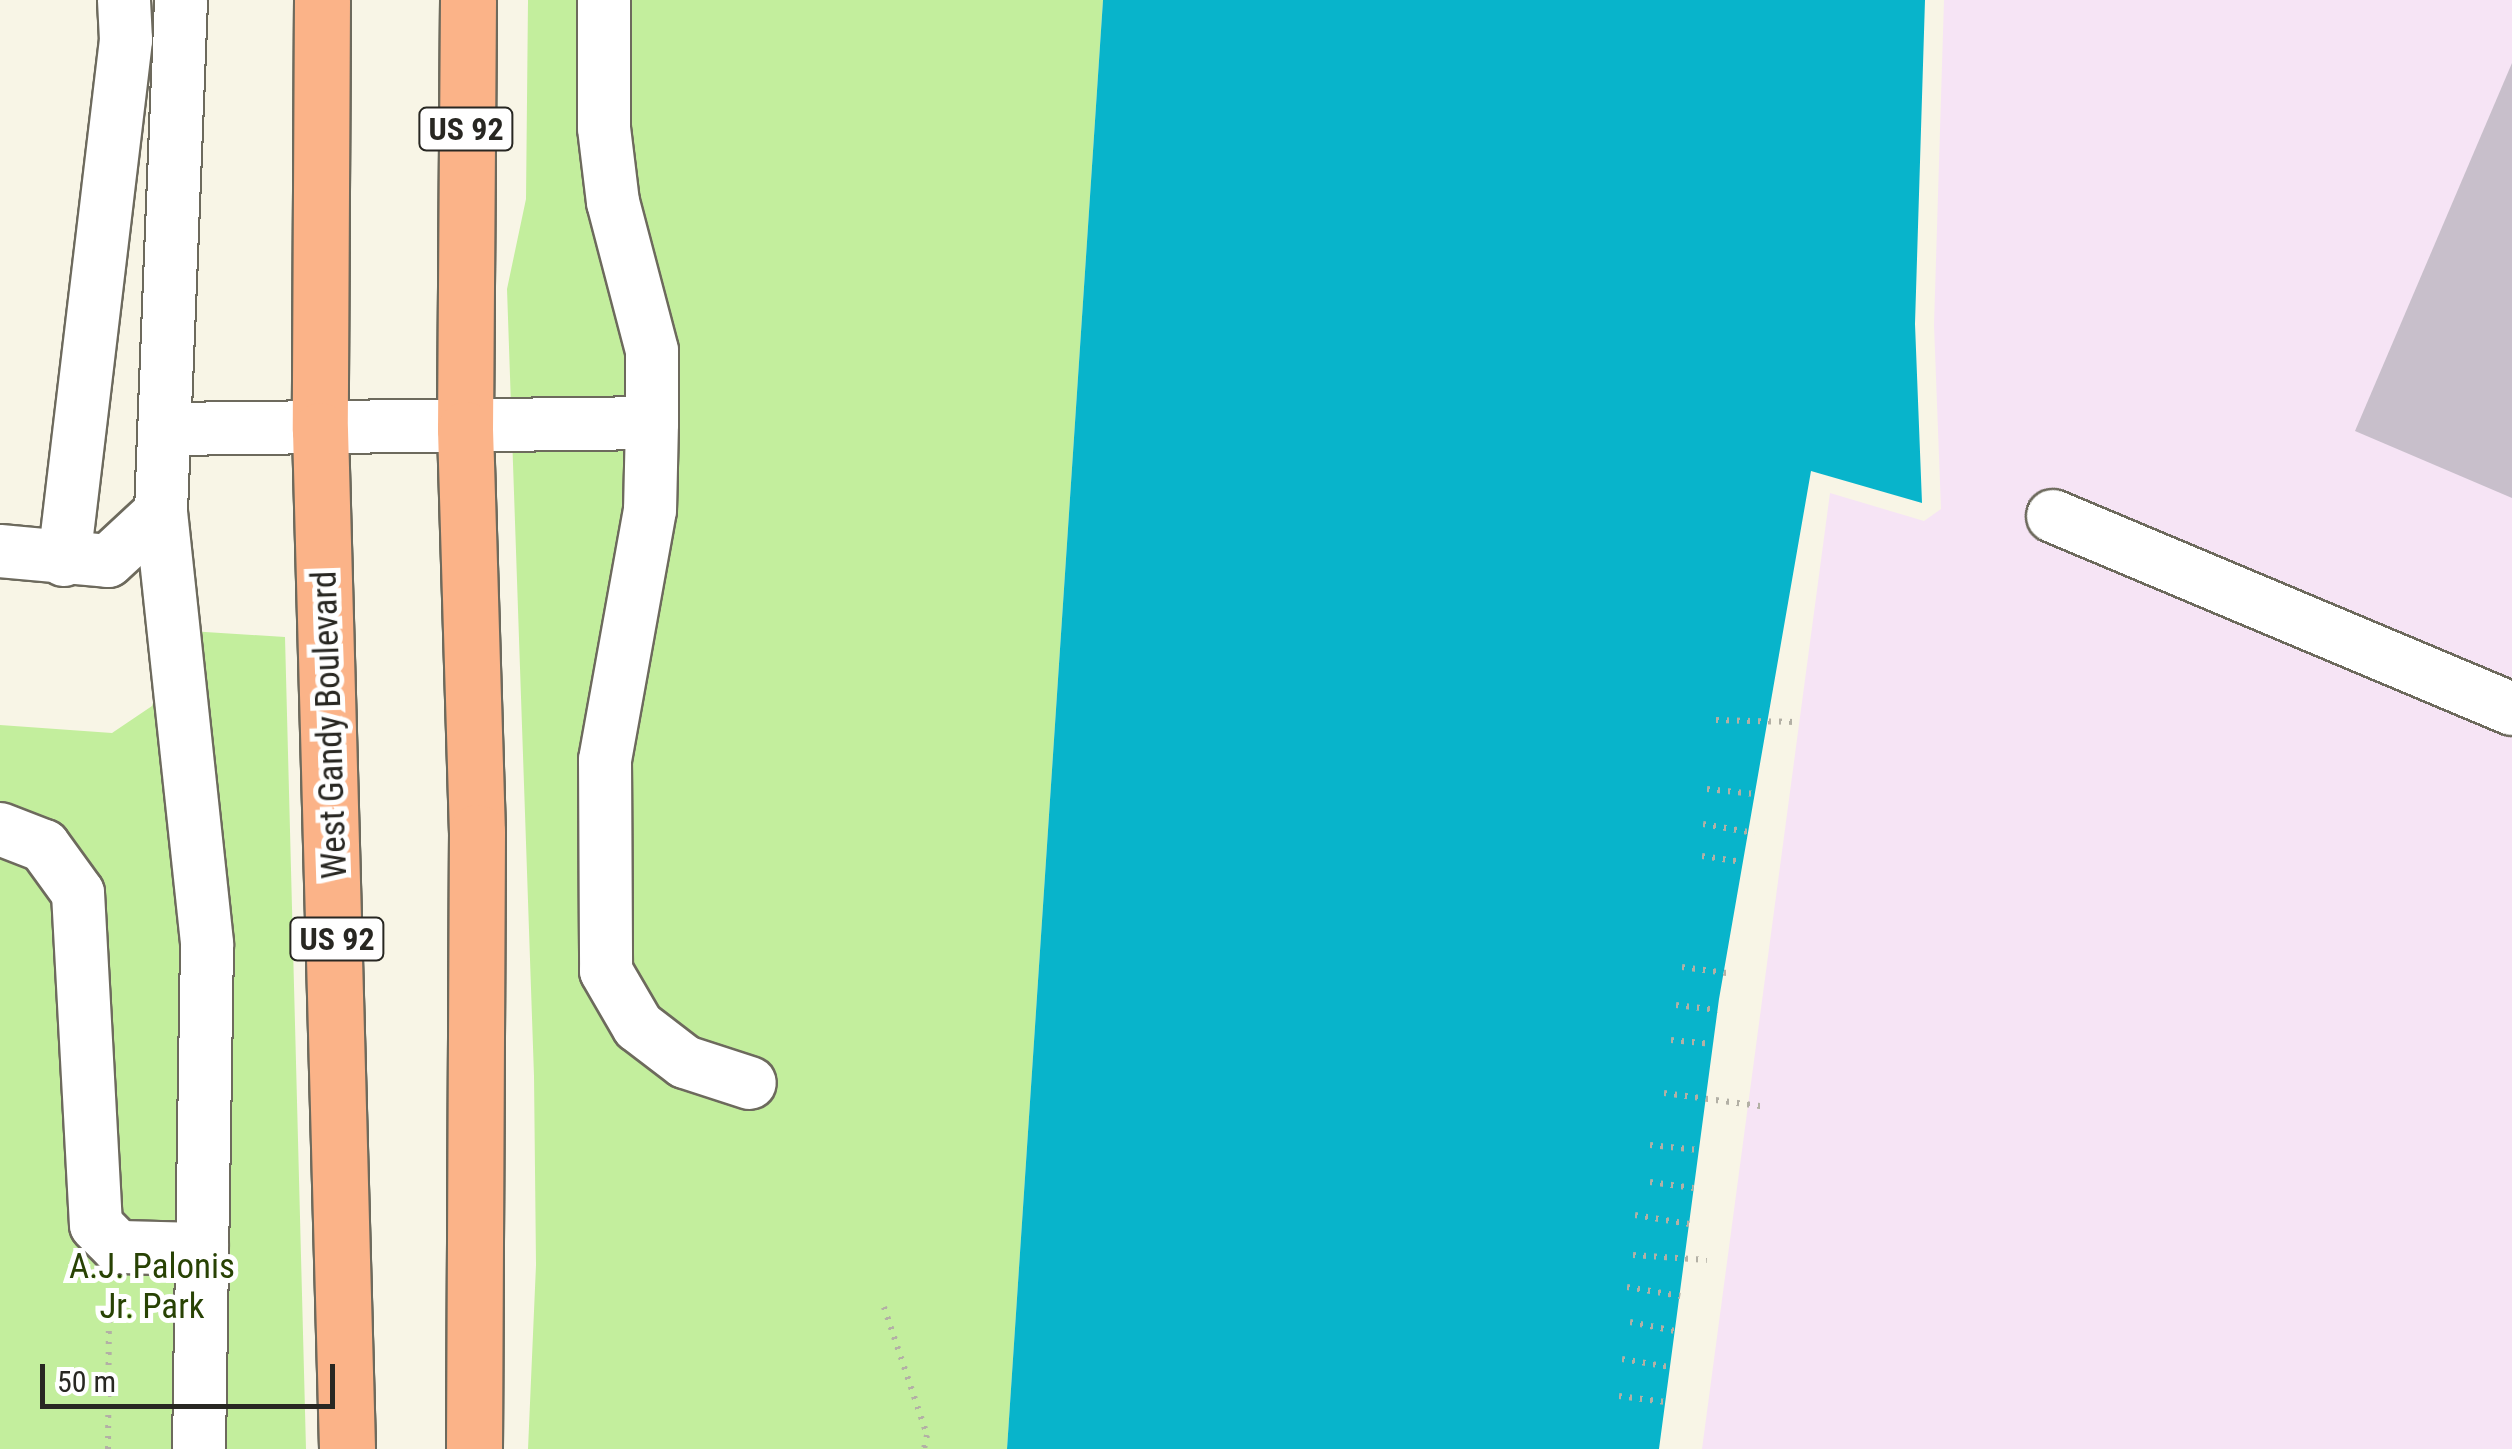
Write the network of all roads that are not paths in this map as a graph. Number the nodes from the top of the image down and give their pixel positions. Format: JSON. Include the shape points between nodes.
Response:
{"nodes":[{"id":1,"x":124,"y":0,"type":"edge"},
{"id":2,"x":182,"y":0,"type":"edge"},
{"id":3,"x":322,"y":0,"type":"edge"},
{"id":4,"x":468,"y":0,"type":"edge"},
{"id":5,"x":604,"y":0,"type":"edge"},
{"id":6,"x":652,"y":423,"type":"junction"},
{"id":7,"x":166,"y":429,"type":"junction"},
{"id":8,"x":465,"y":429,"type":"junction"},
{"id":9,"x":320,"y":430,"type":"junction"},
{"id":10,"x":161,"y":512,"type":"junction"},
{"id":11,"x":2054,"y":516,"type":"dead end"},
{"id":12,"x":0,"y":551,"type":"edge"},
{"id":13,"x":64,"y":560,"type":"junction"},
{"id":14,"x":2512,"y":709,"type":"edge"},
{"id":15,"x":0,"y":829,"type":"edge"},
{"id":16,"x":750,"y":1083,"type":"dead end"},
{"id":17,"x":202,"y":1248,"type":"junction"},
{"id":18,"x":199,"y":1449,"type":"edge"},
{"id":19,"x":347,"y":1449,"type":"edge"},
{"id":20,"x":474,"y":1449,"type":"edge"}],
"edges":[{"from":1,"to":13,"type":"street","via":[[126,40]]},
{"from":2,"to":7,"type":"street"},
{"from":3,"to":9,"type":"highway","name":"West Gandy Boulevard","number":"US 92"},
{"from":4,"to":8,"type":"highway","number":"US 92"},
{"from":5,"to":6,"type":"street","via":[[606,146],[613,202],[652,350]]},
{"from":6,"to":8,"type":"street"},
{"from":6,"to":16,"type":"street","via":[[650,510],[605,760],[606,971],[638,1026],[685,1062]]},
{"from":7,"to":9,"type":"street"},
{"from":7,"to":10,"type":"street"},
{"from":8,"to":9,"type":"street"},
{"from":8,"to":20,"type":"highway","number":"US 92","via":[[477,832]]},
{"from":9,"to":19,"type":"highway","name":"West Gandy Boulevard","number":"US 92"},
{"from":10,"to":13,"type":"street","via":[[108,562]]},
{"from":10,"to":17,"type":"street","via":[[207,944]]},
{"from":11,"to":14,"type":"street"},
{"from":12,"to":13,"type":"street"},
{"from":15,"to":17,"type":"street","via":[[44,846],[78,893],[96,1225],[118,1247]]},
{"from":17,"to":18,"type":"street"}]}
